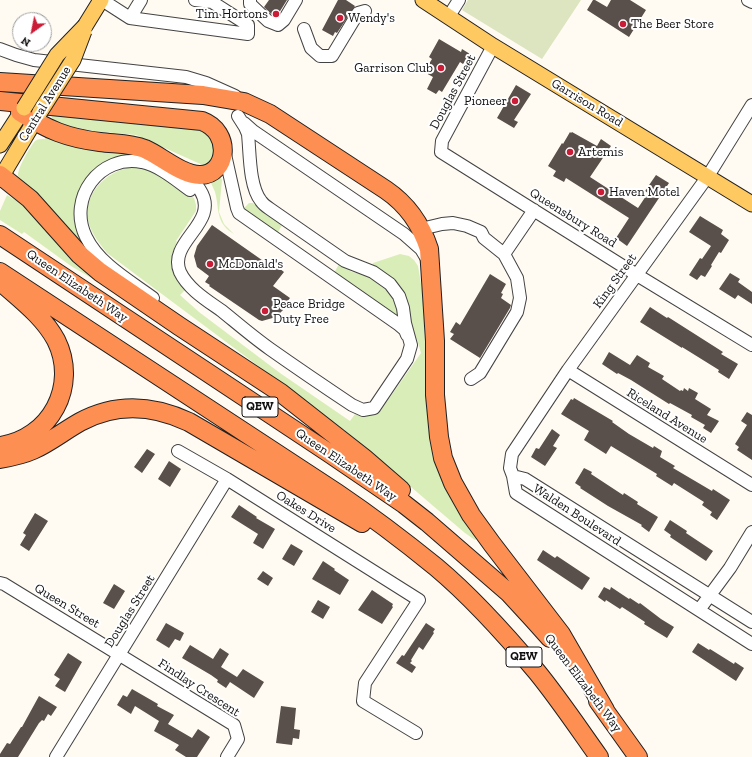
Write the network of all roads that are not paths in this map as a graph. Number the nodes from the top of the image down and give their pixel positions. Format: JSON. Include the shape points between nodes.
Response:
{"nodes":[{"id":1,"x":102,"y":0,"type":"edge"},
{"id":2,"x":141,"y":0,"type":"edge"},
{"id":3,"x":194,"y":0,"type":"edge"},
{"id":4,"x":250,"y":0,"type":"edge"},
{"id":5,"x":296,"y":0,"type":"edge"},
{"id":6,"x":423,"y":0,"type":"edge"},
{"id":7,"x":459,"y":0,"type":"edge"},
{"id":8,"x":748,"y":0,"type":"edge"},
{"id":9,"x":752,"y":2,"type":"edge"},
{"id":10,"x":365,"y":11,"type":"dead end"},
{"id":11,"x":449,"y":16,"type":"junction"},
{"id":12,"x":130,"y":18,"type":"junction"},
{"id":13,"x":304,"y":29,"type":"dead end"},
{"id":14,"x":493,"y":46,"type":"junction"},
{"id":15,"x":0,"y":49,"type":"edge"},
{"id":16,"x":0,"y":82,"type":"edge"},
{"id":17,"x":203,"y":95,"type":"junction"},
{"id":18,"x":0,"y":101,"type":"edge"},
{"id":19,"x":752,"y":105,"type":"edge"},
{"id":20,"x":257,"y":107,"type":"junction"},
{"id":21,"x":30,"y":113,"type":"junction"},
{"id":22,"x":238,"y":116,"type":"junction"},
{"id":23,"x":222,"y":142,"type":"junction"},
{"id":24,"x":0,"y":145,"type":"edge"},
{"id":25,"x":441,"y":152,"type":"joint"},
{"id":26,"x":175,"y":166,"type":"junction"},
{"id":27,"x":708,"y":176,"type":"junction"},
{"id":28,"x":4,"y":177,"type":"edge"},
{"id":29,"x":257,"y":194,"type":"junction"},
{"id":30,"x":236,"y":202,"type":"junction"},
{"id":31,"x":752,"y":204,"type":"edge"},
{"id":32,"x":205,"y":210,"type":"junction"},
{"id":33,"x":534,"y":210,"type":"junction"},
{"id":34,"x":421,"y":229,"type":"junction"},
{"id":35,"x":0,"y":235,"type":"edge"},
{"id":36,"x":504,"y":254,"type":"junction"},
{"id":37,"x":431,"y":272,"type":"junction"},
{"id":38,"x":1,"y":275,"type":"edge"},
{"id":39,"x":637,"y":275,"type":"junction"},
{"id":40,"x":410,"y":342,"type":"junction"},
{"id":41,"x":752,"y":345,"type":"edge"},
{"id":42,"x":568,"y":370,"type":"junction"},
{"id":43,"x":471,"y":379,"type":"dead end"},
{"id":44,"x":281,"y":393,"type":"junction"},
{"id":45,"x":178,"y":451,"type":"dead end"},
{"id":46,"x":1,"y":456,"type":"edge"},
{"id":47,"x":513,"y":476,"type":"junction"},
{"id":48,"x":227,"y":479,"type":"junction"},
{"id":49,"x":752,"y":485,"type":"edge"},
{"id":50,"x":752,"y":532,"type":"edge"},
{"id":51,"x":436,"y":568,"type":"junction"},
{"id":52,"x":0,"y":583,"type":"edge"},
{"id":53,"x":509,"y":593,"type":"junction"},
{"id":54,"x":710,"y":594,"type":"junction"},
{"id":55,"x":699,"y":610,"type":"junction"},
{"id":56,"x":752,"y":622,"type":"edge"},
{"id":57,"x":752,"y":644,"type":"edge"},
{"id":58,"x":119,"y":654,"type":"junction"},
{"id":59,"x":606,"y":710,"type":"junction"},
{"id":60,"x":416,"y":733,"type":"dead end"},
{"id":61,"x":56,"y":757,"type":"edge"},
{"id":62,"x":227,"y":757,"type":"edge"},
{"id":63,"x":599,"y":757,"type":"edge"},
{"id":64,"x":638,"y":757,"type":"edge"}],
"edges":[{"from":1,"to":12,"type":"street"},
{"from":1,"to":21,"type":"main road","name":"Central Avenue","bridge":true,"via":[[85,26],[73,60]]},
{"from":2,"to":12,"type":"street"},
{"from":3,"to":12,"type":"street","via":[[212,2],[248,25],[248,34]]},
{"from":4,"to":5,"type":"street","via":[[250,4],[268,21],[278,25]]},
{"from":6,"to":11,"type":"main road","name":"Garrison Road"},
{"from":7,"to":11,"type":"street"},
{"from":8,"to":9,"type":"street"},
{"from":10,"to":13,"type":"street","via":[[358,13],[332,56],[320,56],[311,48]]},
{"from":11,"to":14,"type":"main road","name":"Garrison Road"},
{"from":14,"to":25,"type":"street","name":"Douglas Street","via":[[442,141]]},
{"from":14,"to":27,"type":"main road","name":"Garrison Road"},
{"from":15,"to":20,"type":"street","via":[[34,60],[186,77],[225,91]]},
{"from":16,"to":17,"type":"highway"},
{"from":17,"to":20,"type":"highway","via":[[231,99]]},
{"from":17,"to":22,"type":"street","via":[[225,105]]},
{"from":18,"to":23,"type":"highway","via":[[198,120],[214,128]]},
{"from":19,"to":27,"type":"street","name":"King Street"},
{"from":20,"to":34,"type":"highway","via":[[396,197],[410,211]]},
{"from":21,"to":24,"type":"main road","name":"Central Avenue"},
{"from":21,"to":26,"type":"highway","via":[[52,131],[89,140],[138,146]]},
{"from":21,"to":28,"type":"main road","name":"Central Avenue"},
{"from":22,"to":29,"type":"street","via":[[248,134],[253,182]]},
{"from":22,"to":37,"type":"street","via":[[253,131],[409,238],[425,255]]},
{"from":23,"to":26,"type":"highway","via":[[221,160],[208,173],[194,174]]},
{"from":23,"to":30,"type":"street"},
{"from":25,"to":33,"type":"street","name":"Queensbury Road"},
{"from":26,"to":32,"type":"street","via":[[199,188]]},
{"from":27,"to":31,"type":"main road","name":"Garrison Road"},
{"from":27,"to":39,"type":"street","name":"King Street"},
{"from":28,"to":44,"type":"highway","via":[[30,199],[80,255],[100,272]]},
{"from":29,"to":30,"type":"street"},
{"from":29,"to":40,"type":"street","via":[[270,209],[345,261],[373,272],[390,284],[401,301]]},
{"from":30,"to":40,"type":"street","via":[[242,216],[398,324],[405,330]]},
{"from":32,"to":40,"type":"street","via":[[179,254],[178,265],[185,280],[269,348],[352,405],[363,410],[371,409],[377,404],[409,355]]},
{"from":32,"to":44,"type":"street","via":[[196,194],[160,169],[128,161],[110,166],[94,178],[83,196],[80,216],[89,243],[107,263]]},
{"from":33,"to":36,"type":"street"},
{"from":33,"to":39,"type":"street","name":"Queensbury Road"},
{"from":34,"to":36,"type":"street","via":[[453,223],[467,226]]},
{"from":34,"to":37,"type":"highway","via":[[429,249]]},
{"from":35,"to":53,"type":"highway","name":"Queen Elizabeth Way","number":"QEW","via":[[386,491],[427,522]]},
{"from":36,"to":43,"type":"street","via":[[518,278],[520,298],[517,312],[480,373]]},
{"from":37,"to":59,"type":"highway","via":[[435,395],[443,458],[453,483],[471,515],[561,634]]},
{"from":38,"to":46,"type":"highway","via":[[49,328],[60,349],[64,370],[62,392],[46,422]]},
{"from":38,"to":51,"type":"highway","number":"QEW","via":[[337,493],[380,523]]},
{"from":39,"to":41,"type":"street","name":"Queensbury Road"},
{"from":39,"to":42,"type":"street","name":"King Street"},
{"from":42,"to":47,"type":"street","name":"King Street","via":[[512,454],[510,468]]},
{"from":42,"to":49,"type":"street","name":"Riceland Avenue"},
{"from":44,"to":53,"type":"highway","via":[[364,458],[425,511]]},
{"from":45,"to":48,"type":"street","name":"Oakes Drive"},
{"from":46,"to":51,"type":"highway","via":[[19,456],[82,421],[107,411],[132,407],[159,410],[190,422]]},
{"from":47,"to":54,"type":"street","name":"Walden Boulevard","via":[[525,479]]},
{"from":47,"to":55,"type":"street","name":"Walden Boulevard","via":[[516,493]]},
{"from":48,"to":58,"type":"street","name":"Douglas Street"},
{"from":48,"to":60,"type":"street","name":"Oakes Drive","via":[[419,600],[365,683],[362,701]]},
{"from":50,"to":54,"type":"street"},
{"from":51,"to":63,"type":"highway","number":"QEW","via":[[472,601],[537,672]]},
{"from":52,"to":58,"type":"street","name":"Queen Street"},
{"from":53,"to":59,"type":"highway","name":"Queen Elizabeth Way","number":"QEW","via":[[562,652]]},
{"from":54,"to":55,"type":"street"},
{"from":54,"to":56,"type":"street","name":"Walden Boulevard"},
{"from":55,"to":57,"type":"street","name":"Walden Boulevard"},
{"from":58,"to":61,"type":"street","name":"Douglas Street"},
{"from":58,"to":62,"type":"street","name":"Findlay Crescent","via":[[234,725],[238,739]]},
{"from":59,"to":64,"type":"highway","name":"Queen Elizabeth Way","number":"QEW"}]}
